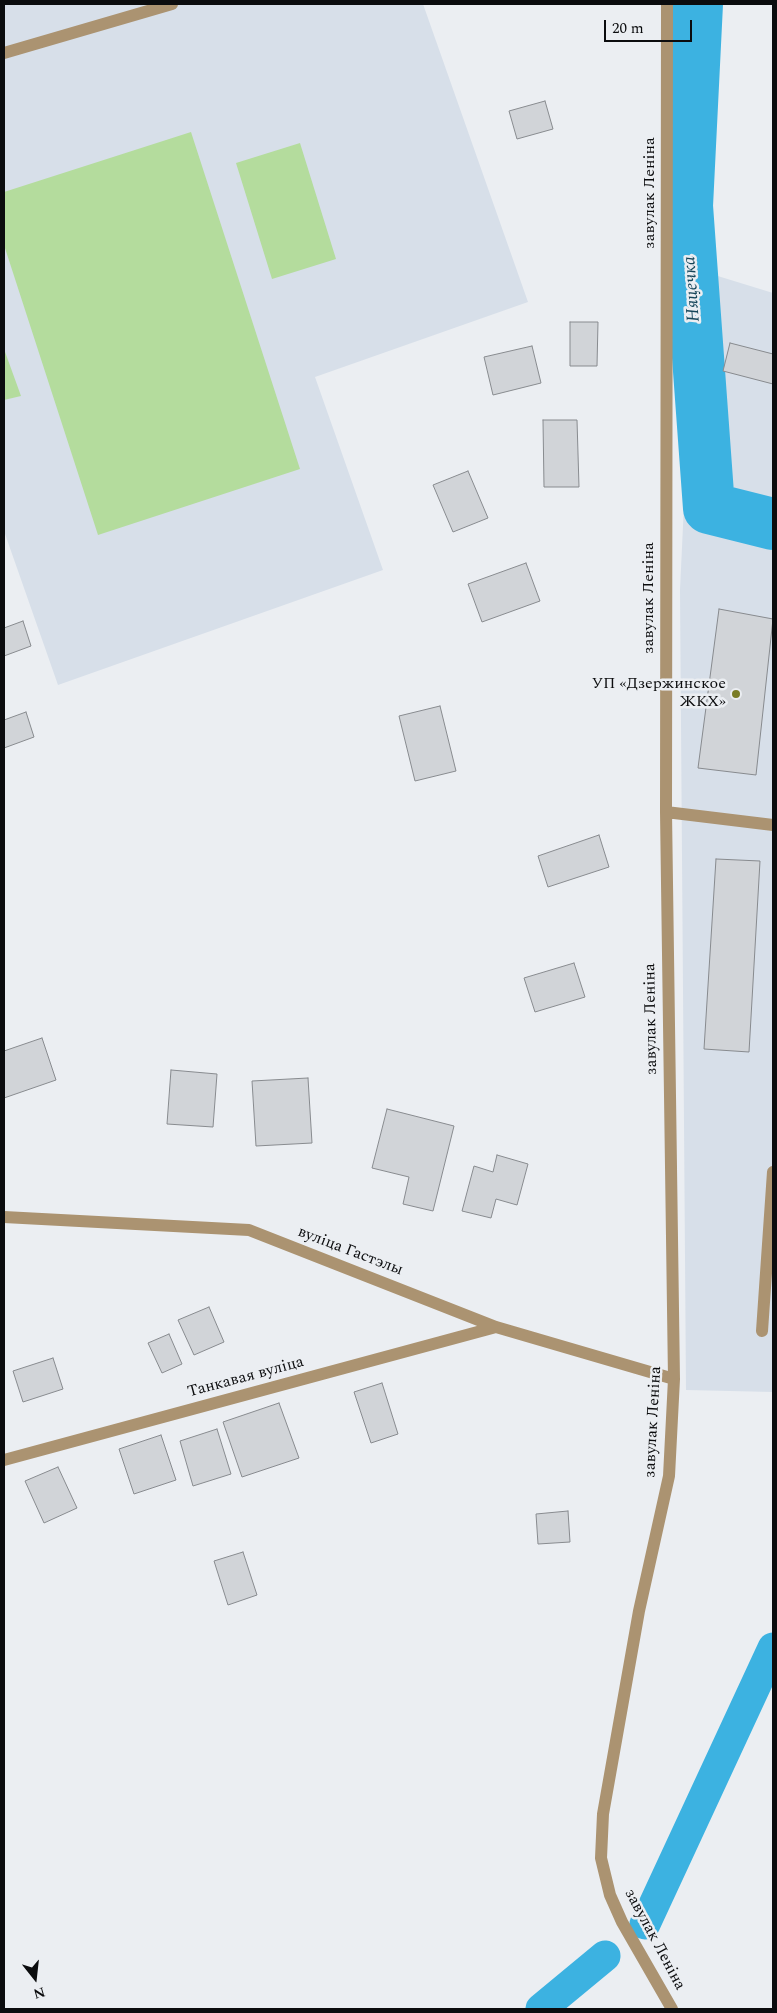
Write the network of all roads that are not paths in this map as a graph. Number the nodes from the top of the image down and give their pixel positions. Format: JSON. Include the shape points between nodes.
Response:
{"nodes":[{"id":1,"x":172,"y":4,"type":"edge"},
{"id":2,"x":667,"y":4,"type":"edge"},
{"id":3,"x":4,"y":53,"type":"edge"},
{"id":4,"x":666,"y":812,"type":"junction"},
{"id":5,"x":773,"y":824,"type":"edge"},
{"id":6,"x":773,"y":1172,"type":"edge"},
{"id":7,"x":4,"y":1217,"type":"edge"},
{"id":8,"x":496,"y":1327,"type":"junction"},
{"id":9,"x":762,"y":1331,"type":"dead end"},
{"id":10,"x":674,"y":1380,"type":"junction"},
{"id":11,"x":4,"y":1460,"type":"edge"},
{"id":12,"x":672,"y":2009,"type":"edge"}],
"edges":[{"from":1,"to":3,"type":"street"},
{"from":2,"to":4,"type":"street","name":"завулак Леніна"},
{"from":4,"to":5,"type":"street"},
{"from":4,"to":10,"type":"street","name":"завулак Леніна"},
{"from":6,"to":9,"type":"street"},
{"from":7,"to":8,"type":"street","name":"вуліца Гастэлы","via":[[249,1230]]},
{"from":8,"to":10,"type":"street","name":"вуліца Гастэлы"},
{"from":8,"to":11,"type":"street","name":"Танкавая вуліца"},
{"from":10,"to":12,"type":"street","name":"завулак Леніна","via":[[669,1476],[639,1611],[603,1814],[601,1858],[610,1895],[622,1922]]}]}
